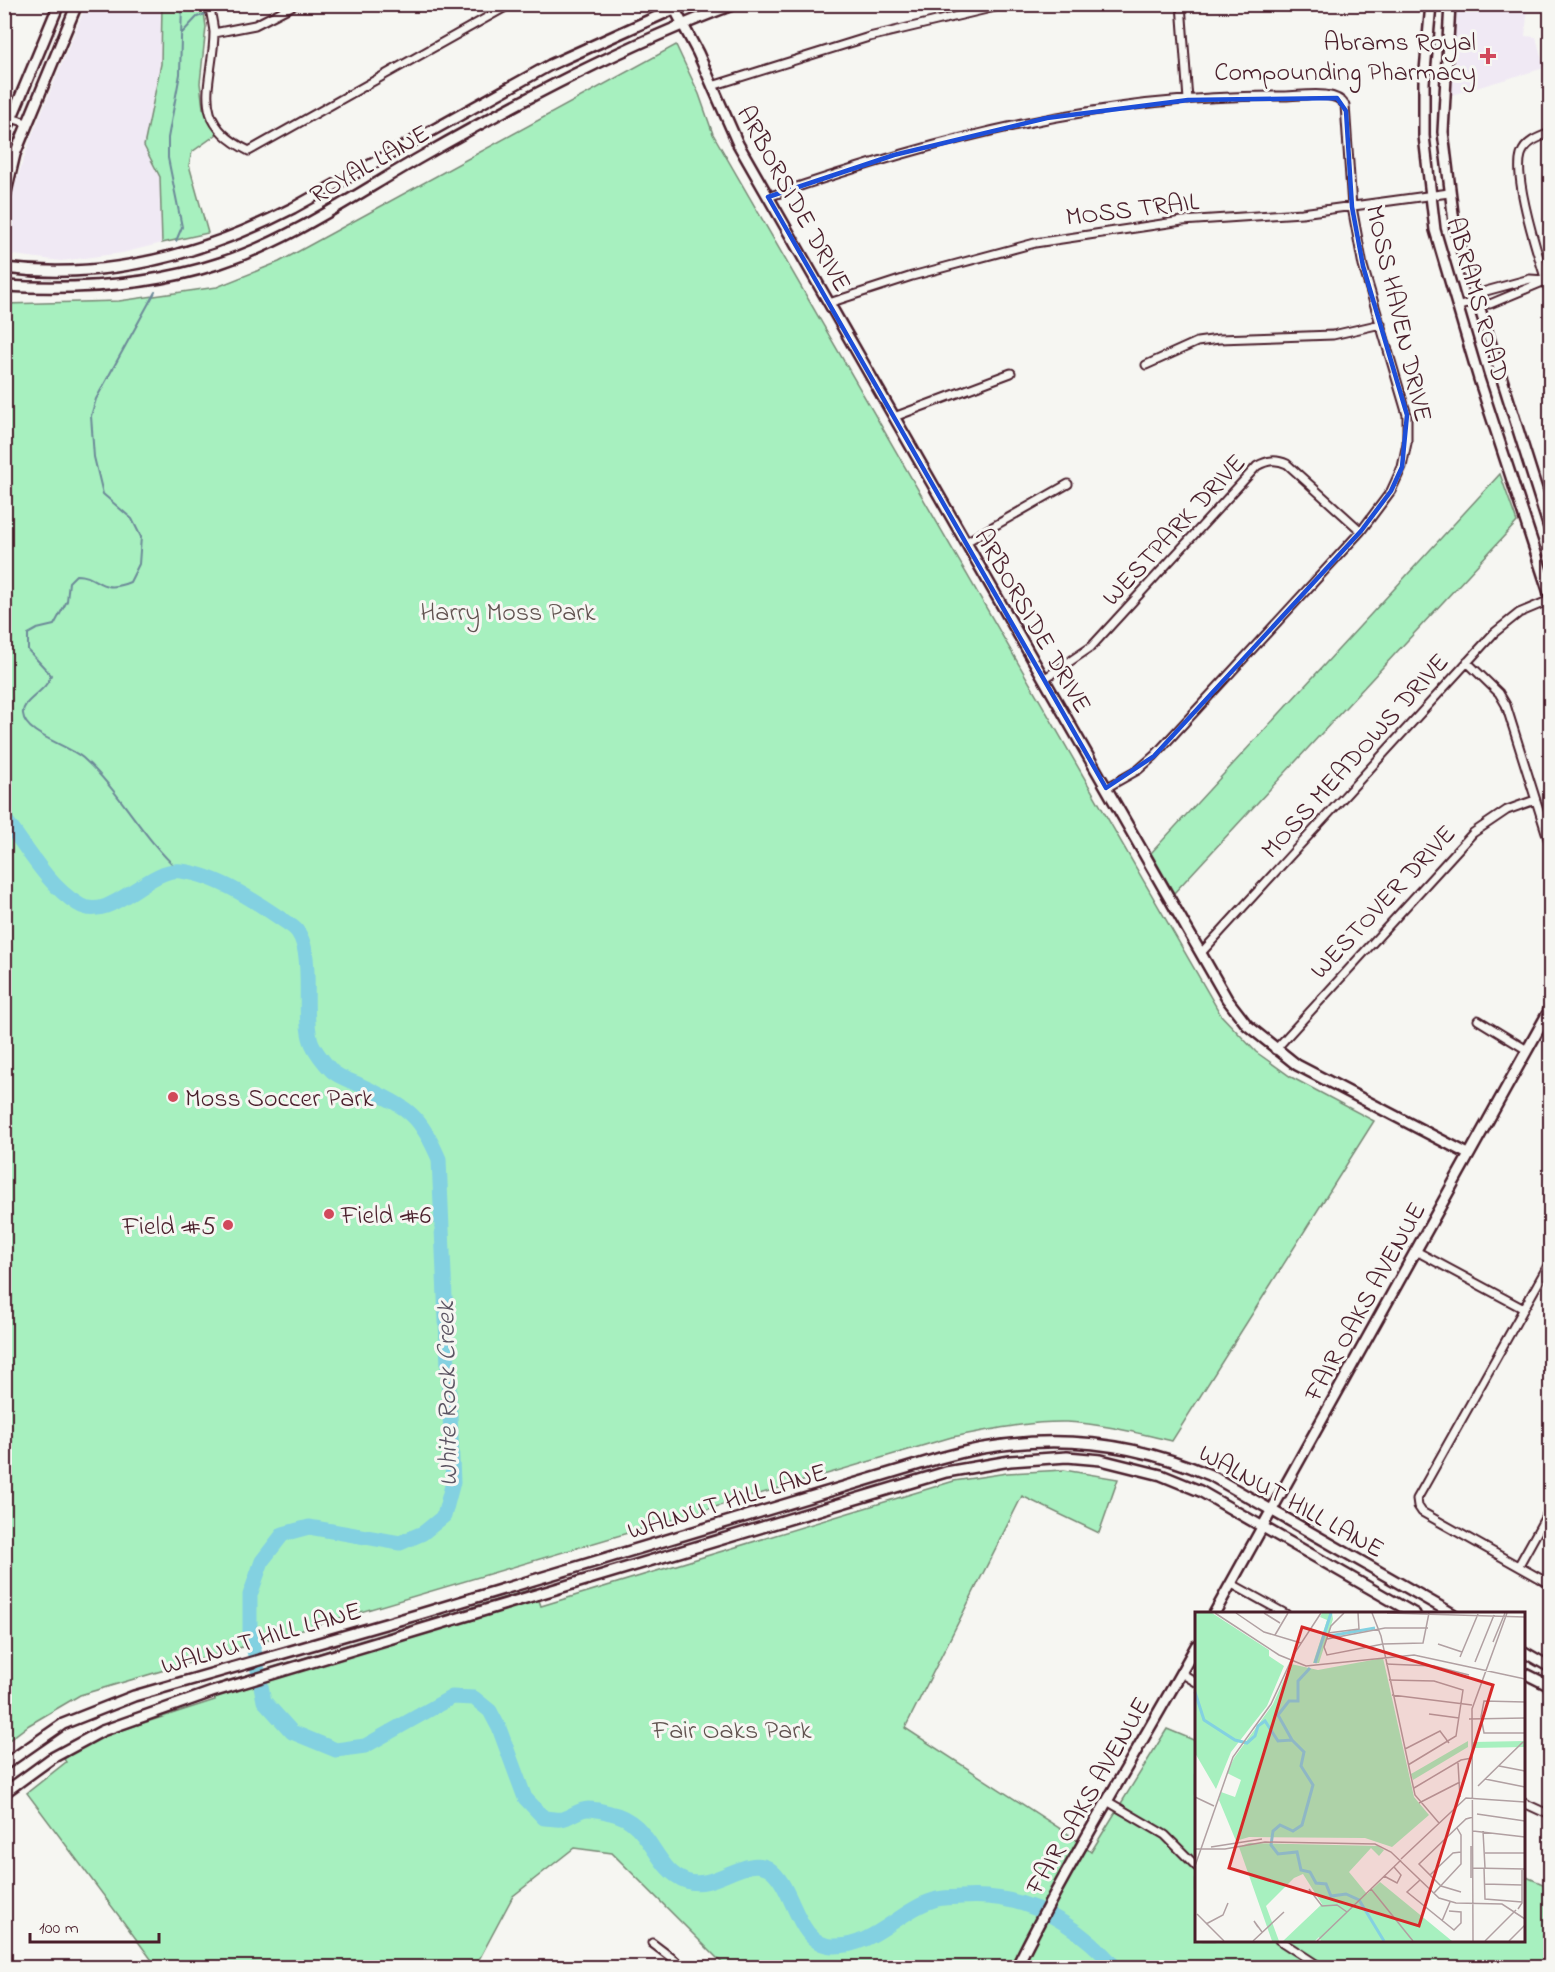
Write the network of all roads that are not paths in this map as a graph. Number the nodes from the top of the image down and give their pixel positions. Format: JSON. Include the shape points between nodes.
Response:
{"nodes":[{"id":1,"x":59,"y":4,"type":"edge"},
{"id":2,"x":209,"y":4,"type":"edge"},
{"id":3,"x":296,"y":4,"type":"edge"},
{"id":4,"x":512,"y":4,"type":"edge"},
{"id":5,"x":685,"y":4,"type":"edge"},
{"id":6,"x":735,"y":4,"type":"edge"},
{"id":7,"x":1008,"y":4,"type":"edge"},
{"id":8,"x":1181,"y":4,"type":"edge"},
{"id":9,"x":1431,"y":4,"type":"edge"},
{"id":10,"x":1450,"y":4,"type":"edge"},
{"id":11,"x":73,"y":6,"type":"edge"},
{"id":12,"x":673,"y":6,"type":"edge"},
{"id":13,"x":683,"y":24,"type":"junction"},
{"id":14,"x":214,"y":33,"type":"junction"},
{"id":15,"x":712,"y":86,"type":"junction"},
{"id":16,"x":1188,"y":100,"type":"junction"},
{"id":17,"x":8,"y":118,"type":"edge"},
{"id":18,"x":27,"y":123,"type":"junction"},
{"id":19,"x":1551,"y":133,"type":"edge"},
{"id":20,"x":4,"y":136,"type":"edge"},
{"id":21,"x":1449,"y":193,"type":"junction"},
{"id":22,"x":1429,"y":195,"type":"junction"},
{"id":23,"x":768,"y":197,"type":"junction"},
{"id":24,"x":4,"y":201,"type":"edge"},
{"id":25,"x":1352,"y":207,"type":"junction"},
{"id":26,"x":154,"y":260,"type":"junction"},
{"id":27,"x":4,"y":268,"type":"edge"},
{"id":28,"x":157,"y":278,"type":"junction"},
{"id":29,"x":1548,"y":279,"type":"edge"},
{"id":30,"x":4,"y":286,"type":"edge"},
{"id":31,"x":1551,"y":293,"type":"edge"},
{"id":32,"x":1476,"y":301,"type":"junction"},
{"id":33,"x":829,"y":303,"type":"junction"},
{"id":34,"x":1457,"y":307,"type":"junction"},
{"id":35,"x":1381,"y":324,"type":"junction"},
{"id":36,"x":1146,"y":365,"type":"dead end"},
{"id":37,"x":1011,"y":373,"type":"dead end"},
{"id":38,"x":894,"y":417,"type":"junction"},
{"id":39,"x":1068,"y":484,"type":"dead end"},
{"id":40,"x":1361,"y":531,"type":"junction"},
{"id":41,"x":1551,"y":531,"type":"edge"},
{"id":42,"x":966,"y":542,"type":"junction"},
{"id":43,"x":1551,"y":598,"type":"edge"},
{"id":44,"x":1467,"y":662,"type":"junction"},
{"id":45,"x":1044,"y":679,"type":"junction"},
{"id":46,"x":1106,"y":788,"type":"junction"},
{"id":47,"x":1535,"y":800,"type":"junction"},
{"id":48,"x":1551,"y":845,"type":"edge"},
{"id":49,"x":1201,"y":953,"type":"junction"},
{"id":50,"x":1551,"y":1009,"type":"edge"},
{"id":51,"x":1478,"y":1020,"type":"dead end"},
{"id":52,"x":1275,"y":1050,"type":"junction"},
{"id":53,"x":1527,"y":1050,"type":"junction"},
{"id":54,"x":1468,"y":1154,"type":"junction"},
{"id":55,"x":1416,"y":1251,"type":"junction"},
{"id":56,"x":1551,"y":1262,"type":"edge"},
{"id":57,"x":1524,"y":1309,"type":"junction"},
{"id":58,"x":1551,"y":1509,"type":"edge"},
{"id":59,"x":1272,"y":1511,"type":"junction"},
{"id":60,"x":1263,"y":1527,"type":"junction"},
{"id":61,"x":1518,"y":1565,"type":"junction"},
{"id":62,"x":1232,"y":1584,"type":"junction"},
{"id":63,"x":1551,"y":1584,"type":"edge"},
{"id":64,"x":1215,"y":1612,"type":"edge"},
{"id":65,"x":1282,"y":1612,"type":"edge"},
{"id":66,"x":1412,"y":1612,"type":"edge"},
{"id":67,"x":1449,"y":1612,"type":"edge"},
{"id":68,"x":1195,"y":1649,"type":"edge"},
{"id":69,"x":1525,"y":1653,"type":"edge"},
{"id":70,"x":1551,"y":1667,"type":"edge"},
{"id":71,"x":1181,"y":1673,"type":"junction"},
{"id":72,"x":1525,"y":1673,"type":"edge"},
{"id":73,"x":1195,"y":1681,"type":"edge"},
{"id":74,"x":1551,"y":1686,"type":"edge"},
{"id":75,"x":4,"y":1765,"type":"edge"},
{"id":76,"x":4,"y":1793,"type":"edge"},
{"id":77,"x":1107,"y":1801,"type":"junction"},
{"id":78,"x":1525,"y":1803,"type":"edge"},
{"id":79,"x":1551,"y":1815,"type":"edge"},
{"id":80,"x":1195,"y":1864,"type":"edge"},
{"id":81,"x":1281,"y":1942,"type":"edge"},
{"id":82,"x":652,"y":1943,"type":"dead end"},
{"id":83,"x":685,"y":1968,"type":"edge"},
{"id":84,"x":1016,"y":1968,"type":"edge"},
{"id":85,"x":1322,"y":1968,"type":"edge"}],
"edges":[{"from":1,"to":17,"type":"main road"},
{"from":2,"to":14,"type":"street"},
{"from":3,"to":14,"type":"street","via":[[255,26]]},
{"from":4,"to":14,"type":"street","via":[[249,151],[222,130],[208,109]]},
{"from":5,"to":12,"type":"main road","name":"ROYAL LANE"},
{"from":6,"to":13,"type":"main road","name":"ROYAL LANE"},
{"from":7,"to":15,"type":"street","via":[[869,37]]},
{"from":8,"to":16,"type":"street"},
{"from":9,"to":22,"type":"main road","name":"ABRAMS ROAD","via":[[1423,100]]},
{"from":10,"to":21,"type":"main road","name":"ABRAMS ROAD","via":[[1443,116]]},
{"from":11,"to":18,"type":"main road"},
{"from":12,"to":13,"type":"main road","name":"ARBORSIDE DRIVE"},
{"from":12,"to":26,"type":"main road","name":"ROYAL LANE","via":[[550,65],[248,231],[209,247]]},
{"from":13,"to":15,"type":"main road","name":"ARBORSIDE DRIVE"},
{"from":13,"to":28,"type":"main road","name":"ROYAL LANE","via":[[544,88],[266,244],[221,263]]},
{"from":15,"to":23,"type":"main road","name":"ARBORSIDE DRIVE"},
{"from":16,"to":23,"type":"street","name":"MOSS HAVEN DRIVE","via":[[1107,108],[984,132],[883,159]]},
{"from":16,"to":25,"type":"street","name":"MOSS HAVEN DRIVE","via":[[1266,95],[1342,101],[1346,111]]},
{"from":17,"to":18,"type":"street"},
{"from":17,"to":20,"type":"main road"},
{"from":18,"to":24,"type":"main road"},
{"from":19,"to":29,"type":"street","via":[[1532,141],[1520,161],[1531,229]]},
{"from":21,"to":22,"type":"street","name":"MOSS TRAIL"},
{"from":21,"to":32,"type":"main road","name":"ABRAMS ROAD","via":[[1459,246]]},
{"from":22,"to":25,"type":"street","name":"MOSS TRAIL"},
{"from":22,"to":34,"type":"main road","name":"ABRAMS ROAD","via":[[1440,252]]},
{"from":23,"to":33,"type":"main road","name":"ARBORSIDE DRIVE"},
{"from":25,"to":33,"type":"street","name":"MOSS TRAIL","via":[[1182,221],[1035,243]]},
{"from":25,"to":35,"type":"street","name":"MOSS HAVEN DRIVE"},
{"from":26,"to":27,"type":"main road","name":"ROYAL LANE","via":[[69,271]]},
{"from":26,"to":28,"type":"main road"},
{"from":28,"to":30,"type":"main road","name":"ROYAL LANE","via":[[81,287]]},
{"from":29,"to":31,"type":"street"},
{"from":29,"to":32,"type":"street","via":[[1490,304]]},
{"from":29,"to":32,"type":"street","via":[[1530,279],[1486,291]]},
{"from":32,"to":34,"type":"street"},
{"from":32,"to":41,"type":"main road","name":"ABRAMS ROAD"},
{"from":33,"to":38,"type":"main road","name":"ARBORSIDE DRIVE"},
{"from":34,"to":43,"type":"main road","name":"ABRAMS ROAD"},
{"from":35,"to":36,"type":"street","via":[[1334,335],[1197,342]]},
{"from":35,"to":40,"type":"street","name":"MOSS HAVEN DRIVE","via":[[1407,416],[1407,443],[1391,491]]},
{"from":37,"to":38,"type":"street"},
{"from":38,"to":42,"type":"main road","name":"ARBORSIDE DRIVE"},
{"from":39,"to":42,"type":"street"},
{"from":40,"to":45,"type":"street","name":"WESTPARK DRIVE","via":[[1287,464],[1265,462],[1257,466],[1091,647]]},
{"from":40,"to":46,"type":"street","name":"MOSS HAVEN DRIVE","via":[[1154,756]]},
{"from":42,"to":45,"type":"main road","name":"ARBORSIDE DRIVE"},
{"from":43,"to":44,"type":"street","name":"MOSS MEADOWS DRIVE","via":[[1511,619]]},
{"from":44,"to":47,"type":"street","via":[[1506,705]]},
{"from":44,"to":49,"type":"street","name":"MOSS MEADOWS DRIVE"},
{"from":45,"to":46,"type":"main road","name":"ARBORSIDE DRIVE"},
{"from":46,"to":49,"type":"main road","name":"ARBORSIDE DRIVE"},
{"from":47,"to":48,"type":"street"},
{"from":47,"to":52,"type":"street","name":"WESTOVER DRIVE","via":[[1507,810],[1473,833]]},
{"from":49,"to":52,"type":"main road","name":"ARBORSIDE DRIVE","via":[[1227,999],[1247,1025]]},
{"from":50,"to":53,"type":"main road","name":"FAIR OAKS AVENUE"},
{"from":51,"to":53,"type":"street"},
{"from":52,"to":54,"type":"main road","name":"ARBORSIDE DRIVE"},
{"from":53,"to":54,"type":"main road","name":"FAIR OAKS AVENUE"},
{"from":54,"to":55,"type":"main road","name":"FAIR OAKS AVENUE"},
{"from":55,"to":57,"type":"street"},
{"from":55,"to":59,"type":"main road","name":"FAIR OAKS AVENUE"},
{"from":56,"to":57,"type":"street"},
{"from":57,"to":61,"type":"street","via":[[1417,1499],[1422,1512]]},
{"from":58,"to":61,"type":"street"},
{"from":59,"to":60,"type":"main road","name":"FAIR OAKS AVENUE"},
{"from":59,"to":67,"type":"main road","name":"WALNUT HILL LANE"},
{"from":59,"to":75,"type":"main road","name":"WALNUT HILL LANE","via":[[1200,1471],[1128,1448],[1032,1441],[979,1447],[134,1696],[84,1714]]},
{"from":60,"to":62,"type":"main road","name":"FAIR OAKS AVENUE"},
{"from":60,"to":66,"type":"main road","name":"WALNUT HILL LANE"},
{"from":60,"to":76,"type":"main road","name":"WALNUT HILL LANE","via":[[1179,1481],[1101,1460],[1037,1458],[946,1472],[212,1692],[102,1731],[52,1758]]},
{"from":61,"to":63,"type":"street"},
{"from":62,"to":64,"type":"main road","name":"FAIR OAKS AVENUE"},
{"from":62,"to":65,"type":"street"},
{"from":68,"to":71,"type":"main road","name":"FAIR OAKS AVENUE"},
{"from":69,"to":70,"type":"main road"},
{"from":71,"to":73,"type":"street"},
{"from":71,"to":77,"type":"main road","name":"FAIR OAKS AVENUE"},
{"from":72,"to":74,"type":"main road"},
{"from":77,"to":80,"type":"street","via":[[1165,1835]]},
{"from":77,"to":84,"type":"main road","name":"FAIR OAKS AVENUE","via":[[1058,1883]]},
{"from":78,"to":79,"type":"street"},
{"from":81,"to":85,"type":"street"},
{"from":82,"to":83,"type":"street"}]}
